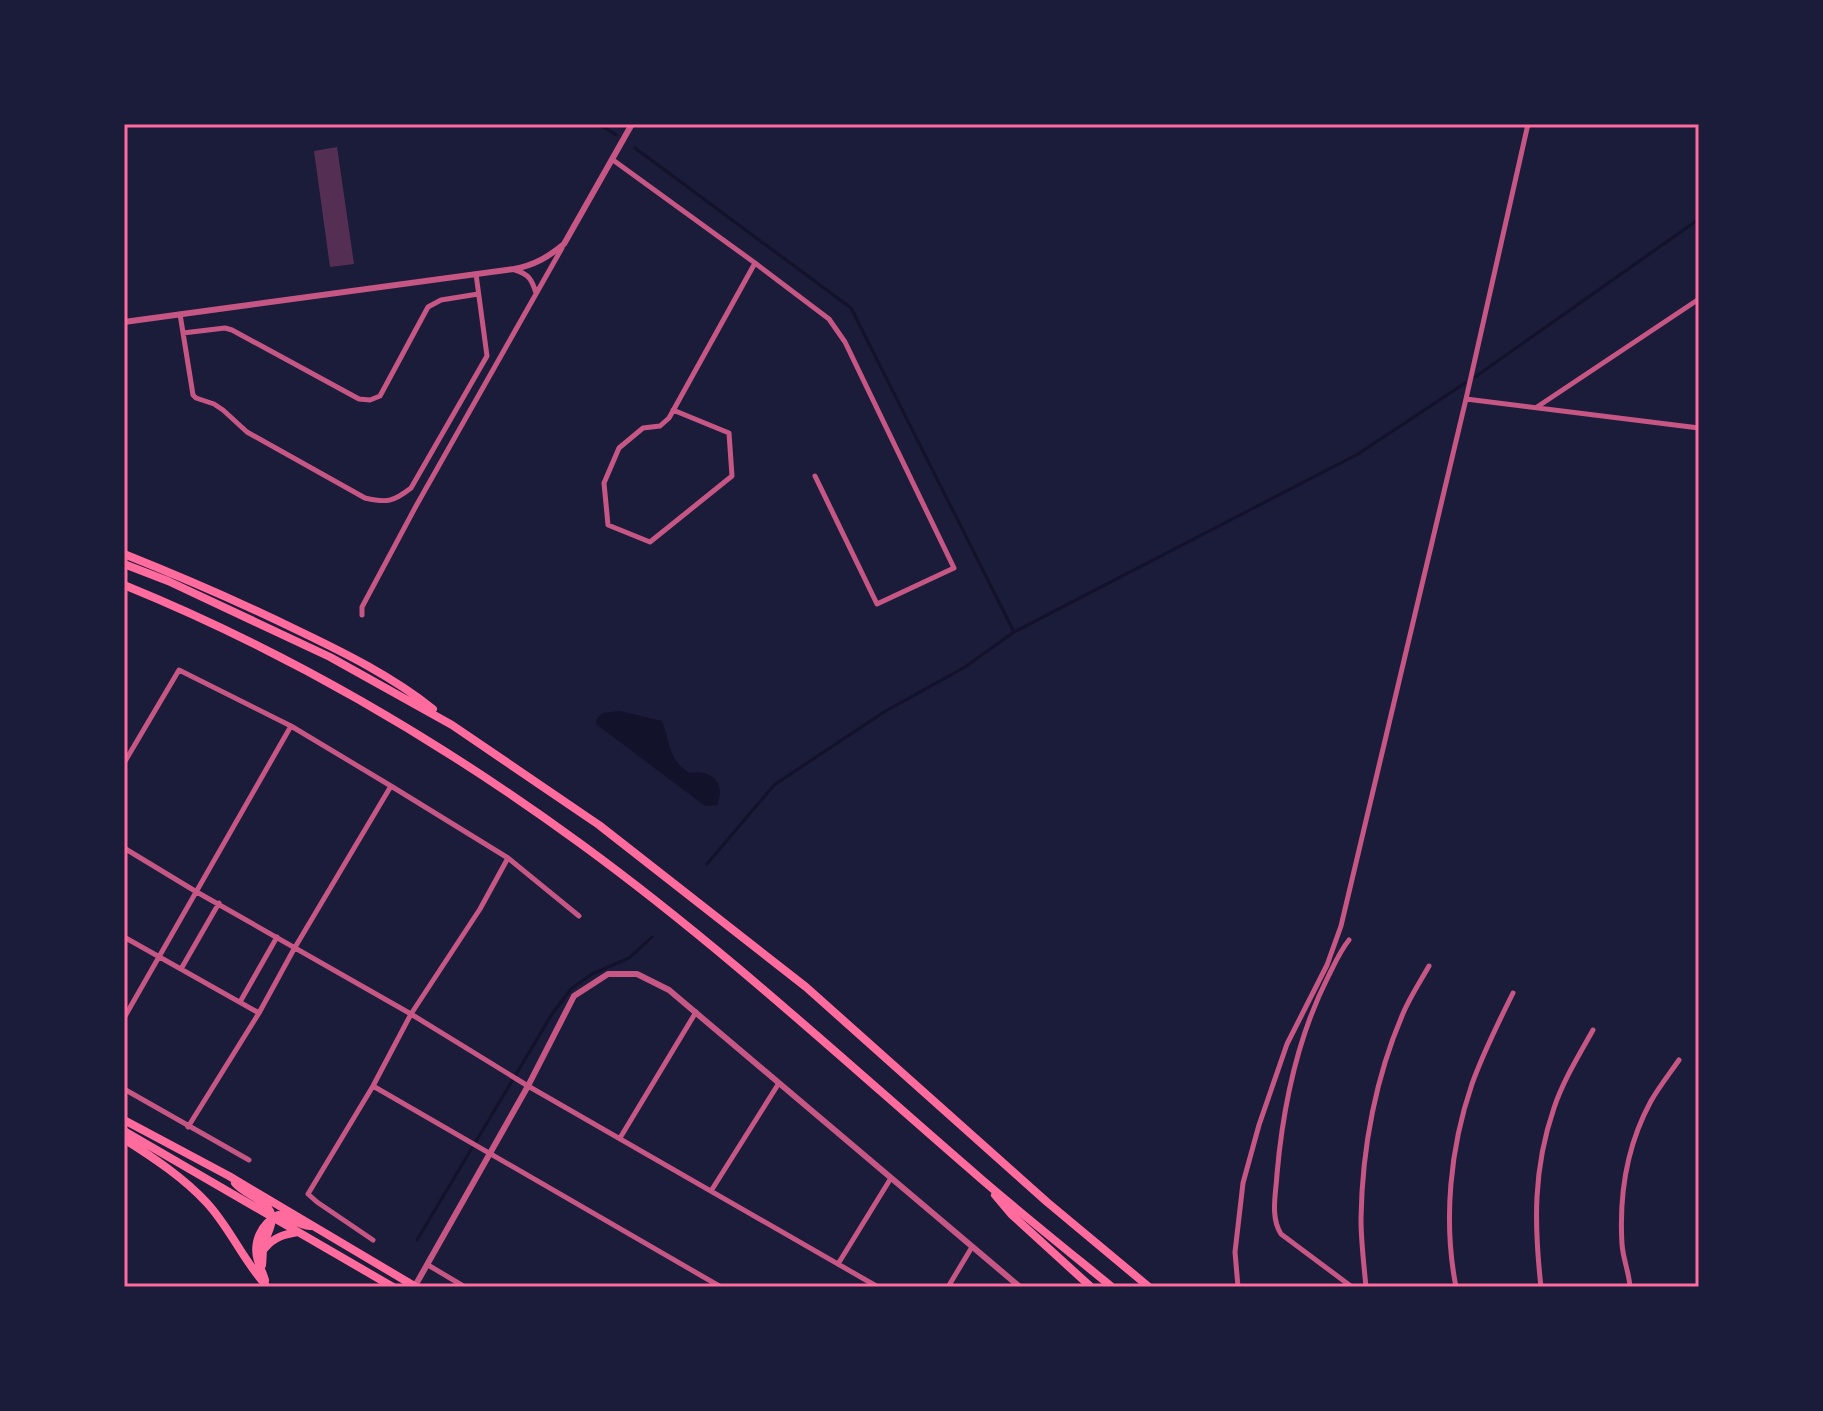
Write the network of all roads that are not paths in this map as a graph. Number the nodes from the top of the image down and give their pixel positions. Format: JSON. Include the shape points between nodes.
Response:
{"nodes":[{"id":1,"x":632,"y":124,"type":"edge"},
{"id":2,"x":1528,"y":124,"type":"edge"},
{"id":3,"x":613,"y":160,"type":"junction"},
{"id":4,"x":564,"y":244,"type":"junction"},
{"id":5,"x":755,"y":263,"type":"junction"},
{"id":6,"x":514,"y":269,"type":"junction"},
{"id":7,"x":476,"y":274,"type":"junction"},
{"id":8,"x":478,"y":294,"type":"junction"},
{"id":9,"x":537,"y":294,"type":"junction"},
{"id":10,"x":1699,"y":299,"type":"edge"},
{"id":11,"x":180,"y":314,"type":"junction"},
{"id":12,"x":124,"y":322,"type":"edge"},
{"id":13,"x":183,"y":333,"type":"junction"},
{"id":14,"x":1466,"y":399,"type":"junction"},
{"id":15,"x":1536,"y":408,"type":"junction"},
{"id":16,"x":673,"y":410,"type":"junction"},
{"id":17,"x":1699,"y":428,"type":"edge"},
{"id":18,"x":815,"y":476,"type":"dead end"},
{"id":19,"x":124,"y":554,"type":"edge"},
{"id":20,"x":124,"y":564,"type":"edge"},
{"id":21,"x":124,"y":585,"type":"edge"},
{"id":22,"x":362,"y":615,"type":"dead end"},
{"id":23,"x":452,"y":725,"type":"junction"},
{"id":24,"x":291,"y":726,"type":"junction"},
{"id":25,"x":124,"y":763,"type":"edge"},
{"id":26,"x":391,"y":786,"type":"junction"},
{"id":27,"x":124,"y":848,"type":"edge"},
{"id":28,"x":508,"y":858,"type":"junction"},
{"id":29,"x":195,"y":891,"type":"junction"},
{"id":30,"x":219,"y":903,"type":"junction"},
{"id":31,"x":579,"y":916,"type":"dead end"},
{"id":32,"x":124,"y":937,"type":"edge"},
{"id":33,"x":277,"y":937,"type":"junction"},
{"id":34,"x":1349,"y":940,"type":"dead end"},
{"id":35,"x":294,"y":949,"type":"junction"},
{"id":36,"x":158,"y":957,"type":"junction"},
{"id":37,"x":1429,"y":966,"type":"dead end"},
{"id":38,"x":181,"y":969,"type":"junction"},
{"id":39,"x":1513,"y":993,"type":"dead end"},
{"id":40,"x":240,"y":1002,"type":"junction"},
{"id":41,"x":696,"y":1012,"type":"junction"},
{"id":42,"x":259,"y":1013,"type":"junction"},
{"id":43,"x":411,"y":1014,"type":"junction"},
{"id":44,"x":124,"y":1018,"type":"edge"},
{"id":45,"x":1593,"y":1030,"type":"dead end"},
{"id":46,"x":1679,"y":1060,"type":"dead end"},
{"id":47,"x":779,"y":1083,"type":"junction"},
{"id":48,"x":373,"y":1086,"type":"junction"},
{"id":49,"x":528,"y":1086,"type":"junction"},
{"id":50,"x":124,"y":1089,"type":"edge"},
{"id":51,"x":124,"y":1120,"type":"edge"},
{"id":52,"x":188,"y":1127,"type":"junction"},
{"id":53,"x":124,"y":1131,"type":"edge"},
{"id":54,"x":620,"y":1138,"type":"junction"},
{"id":55,"x":124,"y":1139,"type":"edge"},
{"id":56,"x":490,"y":1153,"type":"junction"},
{"id":57,"x":249,"y":1160,"type":"dead end"},
{"id":58,"x":229,"y":1176,"type":"junction"},
{"id":59,"x":891,"y":1178,"type":"junction"},
{"id":60,"x":981,"y":1179,"type":"junction"},
{"id":61,"x":711,"y":1191,"type":"junction"},
{"id":62,"x":273,"y":1217,"type":"junction"},
{"id":63,"x":315,"y":1226,"type":"junction"},
{"id":64,"x":298,"y":1232,"type":"junction"},
{"id":65,"x":373,"y":1240,"type":"dead end"},
{"id":66,"x":972,"y":1247,"type":"junction"},
{"id":67,"x":263,"y":1252,"type":"junction"},
{"id":68,"x":838,"y":1264,"type":"junction"},
{"id":69,"x":428,"y":1265,"type":"junction"},
{"id":70,"x":262,"y":1270,"type":"junction"},
{"id":71,"x":266,"y":1286,"type":"edge"},
{"id":72,"x":393,"y":1287,"type":"edge"},
{"id":73,"x":416,"y":1287,"type":"edge"},
{"id":74,"x":465,"y":1287,"type":"edge"},
{"id":75,"x":721,"y":1287,"type":"edge"},
{"id":76,"x":878,"y":1287,"type":"edge"},
{"id":77,"x":948,"y":1287,"type":"edge"},
{"id":78,"x":1020,"y":1287,"type":"edge"},
{"id":79,"x":1091,"y":1287,"type":"edge"},
{"id":80,"x":1112,"y":1287,"type":"edge"},
{"id":81,"x":1149,"y":1287,"type":"edge"},
{"id":82,"x":1238,"y":1287,"type":"edge"},
{"id":83,"x":1352,"y":1287,"type":"edge"},
{"id":84,"x":1366,"y":1287,"type":"edge"},
{"id":85,"x":1456,"y":1287,"type":"edge"},
{"id":86,"x":1541,"y":1287,"type":"edge"},
{"id":87,"x":1630,"y":1287,"type":"edge"}],
"edges":[{"from":1,"to":3,"type":"street"},
{"from":2,"to":14,"type":"street"},
{"from":3,"to":4,"type":"street"},
{"from":3,"to":5,"type":"street"},
{"from":4,"to":6,"type":"street","via":[[533,265]]},
{"from":4,"to":9,"type":"street"},
{"from":5,"to":16,"type":"street"},
{"from":5,"to":18,"type":"street","via":[[829,319],[845,342],[954,568],[877,604]]},
{"from":6,"to":7,"type":"street"},
{"from":6,"to":9,"type":"street","via":[[529,276]]},
{"from":7,"to":8,"type":"street"},
{"from":7,"to":11,"type":"street"},
{"from":8,"to":13,"type":"street","via":[[428,307],[380,396],[370,400],[359,399],[232,330]]},
{"from":8,"to":13,"type":"street","via":[[487,356],[411,488],[398,499],[383,502],[365,498],[247,432],[214,404],[196,398]]},
{"from":9,"to":22,"type":"street","via":[[416,506]]},
{"from":10,"to":15,"type":"street"},
{"from":11,"to":12,"type":"street"},
{"from":11,"to":13,"type":"street"},
{"from":14,"to":15,"type":"street"},
{"from":14,"to":82,"type":"street","via":[[1341,926],[1287,1044],[1243,1183],[1235,1252]]},
{"from":15,"to":17,"type":"street"},
{"from":16,"to":16,"type":"street","via":[[729,433],[732,476],[650,542],[608,525],[604,483],[619,448],[643,428],[660,426]]},
{"from":19,"to":23,"type":"highway","via":[[342,652],[415,695]]},
{"from":20,"to":23,"type":"highway","via":[[330,657]]},
{"from":21,"to":60,"type":"highway","via":[[366,704],[581,844],[779,1003]]},
{"from":23,"to":81,"type":"highway","via":[[599,825],[806,987]]},
{"from":24,"to":25,"type":"street","via":[[179,670]]},
{"from":24,"to":26,"type":"street"},
{"from":24,"to":29,"type":"street"},
{"from":26,"to":28,"type":"street"},
{"from":26,"to":35,"type":"street"},
{"from":27,"to":29,"type":"street"},
{"from":28,"to":31,"type":"street"},
{"from":28,"to":43,"type":"street"},
{"from":29,"to":30,"type":"street"},
{"from":29,"to":36,"type":"street"},
{"from":30,"to":33,"type":"street"},
{"from":30,"to":38,"type":"street"},
{"from":32,"to":36,"type":"street"},
{"from":33,"to":35,"type":"street"},
{"from":33,"to":40,"type":"street"},
{"from":34,"to":83,"type":"street","via":[[1314,1007],[1296,1061],[1286,1104],[1275,1225]]},
{"from":35,"to":42,"type":"street"},
{"from":35,"to":43,"type":"street"},
{"from":36,"to":38,"type":"street"},
{"from":36,"to":44,"type":"street"},
{"from":37,"to":84,"type":"street","via":[[1397,1031],[1371,1120],[1361,1221]]},
{"from":38,"to":40,"type":"street"},
{"from":39,"to":85,"type":"street","via":[[1471,1087],[1457,1141],[1450,1227]]},
{"from":40,"to":42,"type":"street"},
{"from":41,"to":47,"type":"street"},
{"from":41,"to":49,"type":"street","via":[[637,974],[608,974],[574,996]]},
{"from":41,"to":54,"type":"street"},
{"from":42,"to":52,"type":"street"},
{"from":43,"to":48,"type":"street"},
{"from":43,"to":49,"type":"street"},
{"from":45,"to":86,"type":"street","via":[[1554,1107],[1543,1147],[1535,1216]]},
{"from":46,"to":87,"type":"street","via":[[1652,1100],[1627,1162],[1621,1220]]},
{"from":47,"to":59,"type":"street"},
{"from":47,"to":61,"type":"street"},
{"from":48,"to":56,"type":"street"},
{"from":48,"to":65,"type":"street","via":[[308,1194]]},
{"from":49,"to":54,"type":"street"},
{"from":49,"to":56,"type":"street"},
{"from":50,"to":52,"type":"street"},
{"from":51,"to":58,"type":"highway"},
{"from":52,"to":57,"type":"street"},
{"from":53,"to":62,"type":"highway"},
{"from":54,"to":61,"type":"street"},
{"from":55,"to":71,"type":"highway","via":[[208,1204]]},
{"from":56,"to":69,"type":"street"},
{"from":56,"to":75,"type":"street"},
{"from":58,"to":62,"type":"highway"},
{"from":58,"to":63,"type":"highway"},
{"from":59,"to":66,"type":"street"},
{"from":59,"to":68,"type":"street"},
{"from":60,"to":79,"type":"highway"},
{"from":60,"to":80,"type":"highway"},
{"from":61,"to":68,"type":"street"},
{"from":62,"to":63,"type":"highway","via":[[284,1215]]},
{"from":62,"to":64,"type":"highway"},
{"from":62,"to":67,"type":"highway"},
{"from":62,"to":70,"type":"highway","via":[[258,1240]]},
{"from":63,"to":73,"type":"highway"},
{"from":64,"to":67,"type":"highway","via":[[272,1240]]},
{"from":64,"to":72,"type":"highway"},
{"from":66,"to":77,"type":"street"},
{"from":66,"to":78,"type":"street"},
{"from":67,"to":70,"type":"highway"},
{"from":68,"to":76,"type":"street"},
{"from":69,"to":73,"type":"street"},
{"from":69,"to":74,"type":"street"},
{"from":70,"to":71,"type":"highway"}]}
